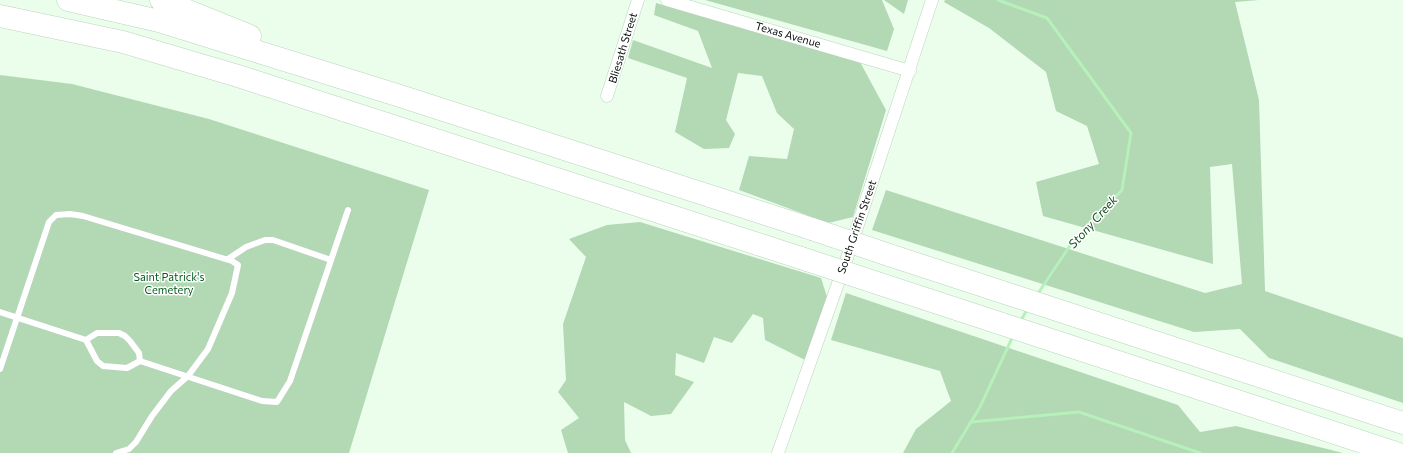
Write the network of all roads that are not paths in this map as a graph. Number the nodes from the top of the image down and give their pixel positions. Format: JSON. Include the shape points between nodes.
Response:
{"nodes":[{"id":1,"x":68,"y":0,"type":"edge"},
{"id":2,"x":161,"y":0,"type":"edge"},
{"id":3,"x":638,"y":0,"type":"edge"},
{"id":4,"x":667,"y":0,"type":"edge"},
{"id":5,"x":932,"y":0,"type":"edge"},
{"id":6,"x":0,"y":16,"type":"edge"},
{"id":7,"x":910,"y":71,"type":"junction"},
{"id":8,"x":398,"y":95,"type":"junction"},
{"id":9,"x":607,"y":96,"type":"dead end"},
{"id":10,"x":348,"y":210,"type":"dead end"},
{"id":11,"x":228,"y":259,"type":"junction"},
{"id":12,"x":331,"y":260,"type":"junction"},
{"id":13,"x":0,"y":312,"type":"edge"},
{"id":14,"x":18,"y":317,"type":"junction"},
{"id":15,"x":86,"y":340,"type":"junction"},
{"id":16,"x":140,"y":361,"type":"junction"},
{"id":17,"x":0,"y":369,"type":"edge"},
{"id":18,"x":188,"y":376,"type":"junction"},
{"id":19,"x":1403,"y":423,"type":"edge"},
{"id":20,"x":116,"y":453,"type":"edge"},
{"id":21,"x":778,"y":453,"type":"edge"},
{"id":22,"x":1396,"y":453,"type":"edge"}],
"edges":[{"from":1,"to":8,"type":"highway","via":[[159,21]]},
{"from":2,"to":8,"type":"highway"},
{"from":3,"to":9,"type":"street","name":"Bliesath Street"},
{"from":4,"to":7,"type":"street","name":"Texas Avenue"},
{"from":5,"to":7,"type":"street","name":"South Griffin Street"},
{"from":6,"to":22,"type":"highway","bridge":true,"via":[[123,42],[238,76]]},
{"from":7,"to":21,"type":"street","name":"South Griffin Street"},
{"from":8,"to":19,"type":"highway","bridge":true},
{"from":10,"to":12,"type":"lane"},
{"from":11,"to":12,"type":"lane","via":[[246,247],[265,240],[273,240]]},
{"from":11,"to":14,"type":"lane","via":[[83,216],[56,215],[49,222]]},
{"from":11,"to":18,"type":"lane","via":[[238,265],[232,293],[208,349]]},
{"from":12,"to":18,"type":"lane","via":[[290,381],[277,402],[262,401]]},
{"from":13,"to":14,"type":"lane"},
{"from":14,"to":15,"type":"lane"},
{"from":14,"to":17,"type":"lane"},
{"from":15,"to":16,"type":"lane","via":[[97,361],[103,366],[127,368]]},
{"from":15,"to":16,"type":"lane","via":[[97,333],[119,333],[130,341],[139,353]]},
{"from":16,"to":18,"type":"lane"},
{"from":18,"to":20,"type":"lane","via":[[171,391],[136,442],[129,449]]}]}
